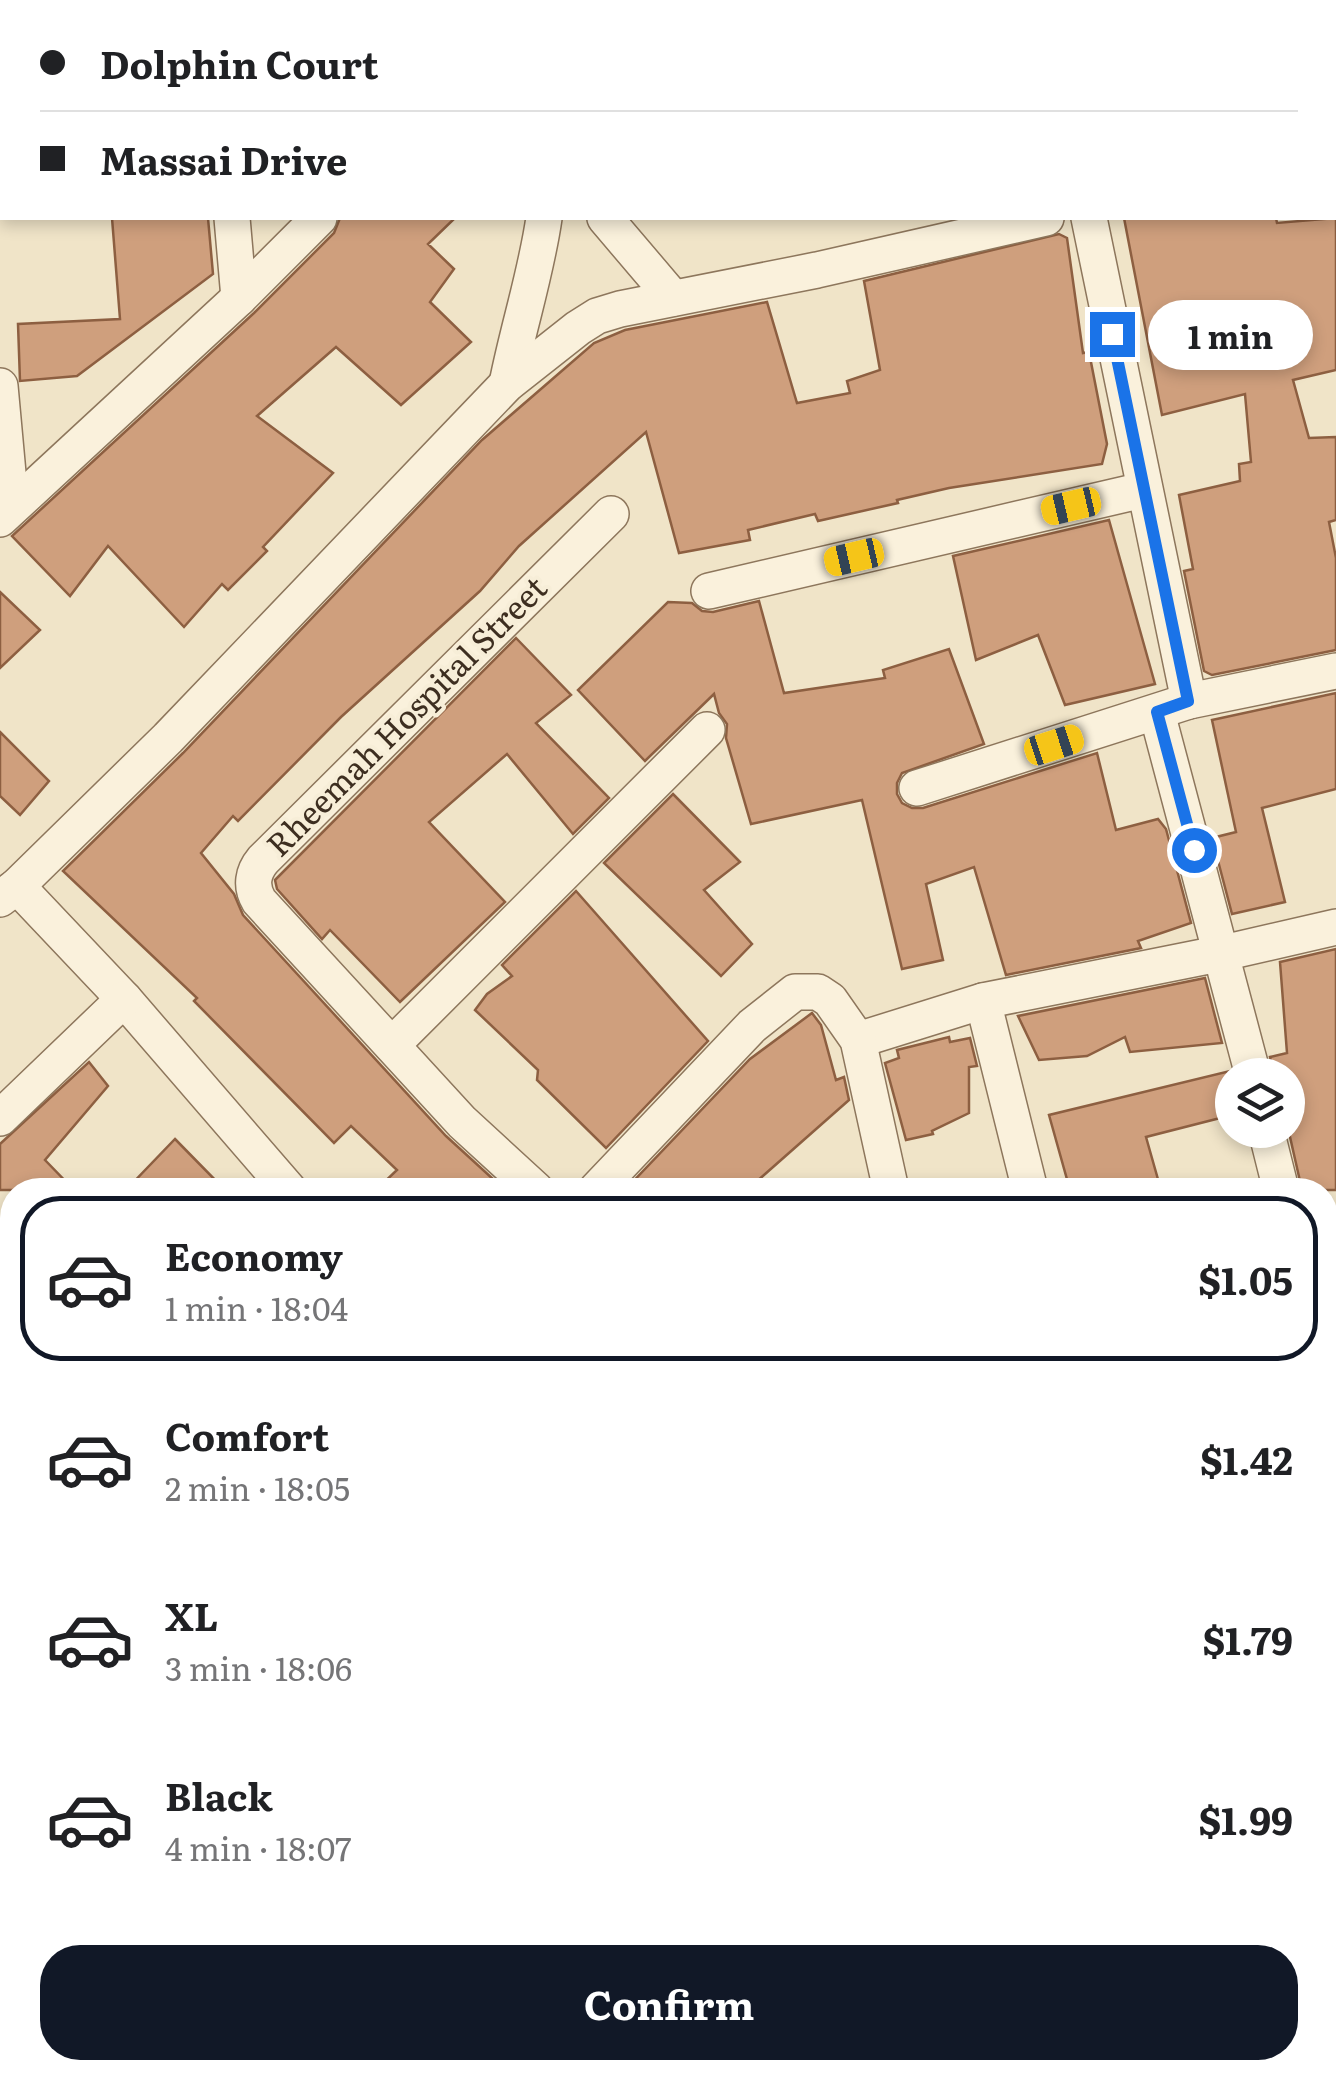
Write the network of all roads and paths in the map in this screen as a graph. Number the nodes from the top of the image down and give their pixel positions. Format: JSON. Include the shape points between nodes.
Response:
{"nodes":[{"id":1,"x":232,"y":220,"type":"edge"},
{"id":2,"x":318,"y":220,"type":"edge"},
{"id":3,"x":544,"y":220,"type":"edge"},
{"id":4,"x":607,"y":220,"type":"edge"},
{"id":5,"x":1037,"y":220,"type":"edge"},
{"id":6,"x":1088,"y":220,"type":"edge"},
{"id":7,"x":239,"y":298,"type":"junction"},
{"id":8,"x":672,"y":298,"type":"junction"},
{"id":9,"x":507,"y":384,"type":"junction"},
{"id":10,"x":0,"y":386,"type":"edge"},
{"id":11,"x":1143,"y":490,"type":"junction"},
{"id":12,"x":6,"y":513,"type":"edge"},
{"id":13,"x":611,"y":514,"type":"dead end"},
{"id":14,"x":709,"y":590,"type":"dead end"},
{"id":15,"x":1336,"y":671,"type":"edge"},
{"id":16,"x":1173,"y":707,"type":"junction"},
{"id":17,"x":707,"y":730,"type":"dead end"},
{"id":18,"x":917,"y":788,"type":"dead end"},
{"id":19,"x":9,"y":893,"type":"edge"},
{"id":20,"x":1336,"y":927,"type":"edge"},
{"id":21,"x":1223,"y":953,"type":"junction"},
{"id":22,"x":124,"y":1000,"type":"junction"},
{"id":23,"x":983,"y":1001,"type":"junction"},
{"id":24,"x":858,"y":1040,"type":"junction"},
{"id":25,"x":392,"y":1045,"type":"junction"},
{"id":26,"x":1249,"y":1058,"type":"edge"},
{"id":27,"x":0,"y":1118,"type":"edge"},
{"id":28,"x":1270,"y":1148,"type":"edge"},
{"id":29,"x":279,"y":1178,"type":"edge"},
{"id":30,"x":523,"y":1178,"type":"edge"},
{"id":31,"x":607,"y":1178,"type":"edge"},
{"id":32,"x":888,"y":1178,"type":"edge"},
{"id":33,"x":1027,"y":1178,"type":"edge"},
{"id":34,"x":1278,"y":1178,"type":"edge"}],
"edges":[{"from":1,"to":7,"type":"street"},
{"from":2,"to":7,"type":"street"},
{"from":3,"to":9,"type":"street"},
{"from":4,"to":8,"type":"street"},
{"from":5,"to":8,"type":"street"},
{"from":6,"to":11,"type":"street"},
{"from":7,"to":12,"type":"street"},
{"from":8,"to":9,"type":"street","via":[[597,316]]},
{"from":9,"to":19,"type":"street","via":[[168,738]]},
{"from":10,"to":12,"type":"street"},
{"from":11,"to":14,"type":"street"},
{"from":11,"to":16,"type":"street"},
{"from":13,"to":25,"type":"street","name":"Rheemah Hospital Street","via":[[257,867],[259,901]]},
{"from":15,"to":16,"type":"street"},
{"from":16,"to":18,"type":"street"},
{"from":16,"to":21,"type":"street"},
{"from":17,"to":25,"type":"street"},
{"from":19,"to":22,"type":"street"},
{"from":20,"to":21,"type":"street"},
{"from":21,"to":23,"type":"street"},
{"from":21,"to":26,"type":"street"},
{"from":22,"to":27,"type":"street"},
{"from":22,"to":29,"type":"street"},
{"from":23,"to":24,"type":"street"},
{"from":23,"to":33,"type":"street"},
{"from":24,"to":31,"type":"street","via":[[830,1000],[818,992],[795,992],[752,1026]]},
{"from":24,"to":32,"type":"street"},
{"from":25,"to":30,"type":"street","name":"Rheemah Hospital Street"},
{"from":28,"to":34,"type":"street"}]}
